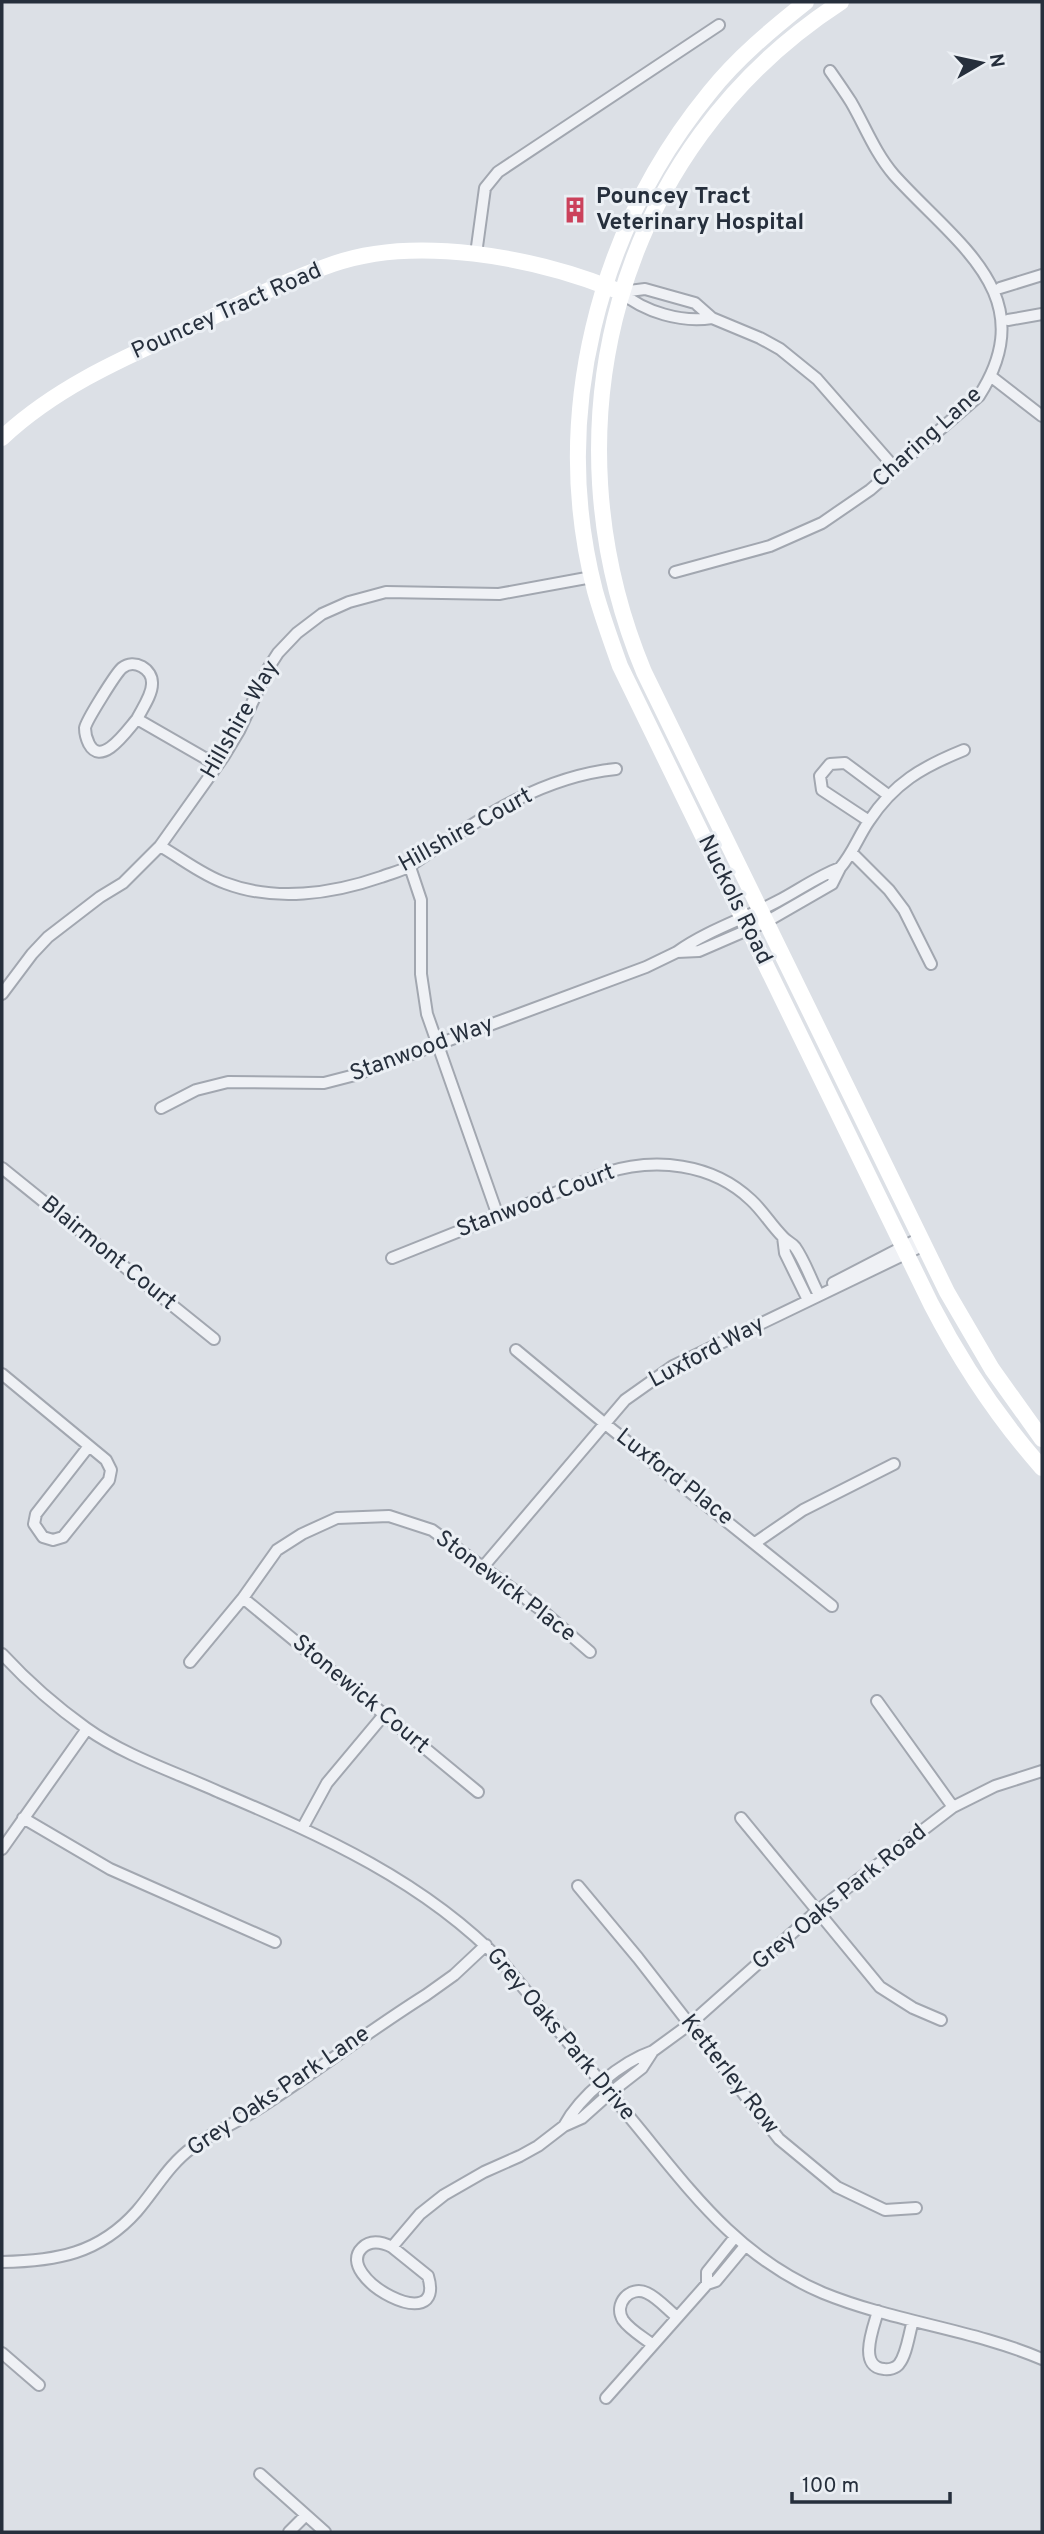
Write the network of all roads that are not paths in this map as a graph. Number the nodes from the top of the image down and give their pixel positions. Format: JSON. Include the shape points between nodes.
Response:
{"nodes":[{"id":1,"x":806,"y":2,"type":"edge"},
{"id":2,"x":841,"y":2,"type":"edge"},
{"id":3,"x":719,"y":25,"type":"dead end"},
{"id":4,"x":830,"y":71,"type":"dead end"},
{"id":5,"x":476,"y":254,"type":"junction"},
{"id":6,"x":1042,"y":275,"type":"edge"},
{"id":7,"x":604,"y":285,"type":"junction"},
{"id":8,"x":1000,"y":288,"type":"junction"},
{"id":9,"x":621,"y":292,"type":"junction"},
{"id":10,"x":1042,"y":314,"type":"edge"},
{"id":11,"x":712,"y":318,"type":"junction"},
{"id":12,"x":1008,"y":320,"type":"junction"},
{"id":13,"x":993,"y":378,"type":"junction"},
{"id":14,"x":1042,"y":416,"type":"edge"},
{"id":15,"x":2,"y":438,"type":"edge"},
{"id":16,"x":894,"y":467,"type":"junction"},
{"id":17,"x":675,"y":572,"type":"dead end"},
{"id":18,"x":592,"y":577,"type":"junction"},
{"id":19,"x":137,"y":719,"type":"junction"},
{"id":20,"x":964,"y":750,"type":"dead end"},
{"id":21,"x":217,"y":765,"type":"junction"},
{"id":22,"x":616,"y":769,"type":"dead end"},
{"id":23,"x":888,"y":795,"type":"junction"},
{"id":24,"x":869,"y":821,"type":"junction"},
{"id":25,"x":160,"y":846,"type":"junction"},
{"id":26,"x":853,"y":853,"type":"junction"},
{"id":27,"x":410,"y":867,"type":"junction"},
{"id":28,"x":763,"y":915,"type":"junction"},
{"id":29,"x":744,"y":923,"type":"junction"},
{"id":30,"x":931,"y":964,"type":"dead end"},
{"id":31,"x":2,"y":994,"type":"edge"},
{"id":32,"x":437,"y":1045,"type":"junction"},
{"id":33,"x":161,"y":1108,"type":"dead end"},
{"id":34,"x":2,"y":1168,"type":"edge"},
{"id":35,"x":498,"y":1216,"type":"junction"},
{"id":36,"x":923,"y":1244,"type":"junction"},
{"id":37,"x":906,"y":1253,"type":"junction"},
{"id":38,"x":392,"y":1258,"type":"dead end"},
{"id":39,"x":814,"y":1298,"type":"junction"},
{"id":40,"x":214,"y":1339,"type":"dead end"},
{"id":41,"x":516,"y":1350,"type":"dead end"},
{"id":42,"x":2,"y":1374,"type":"edge"},
{"id":43,"x":604,"y":1423,"type":"junction"},
{"id":44,"x":1042,"y":1439,"type":"edge"},
{"id":45,"x":89,"y":1446,"type":"junction"},
{"id":46,"x":894,"y":1464,"type":"dead end"},
{"id":47,"x":1042,"y":1468,"type":"edge"},
{"id":48,"x":755,"y":1543,"type":"junction"},
{"id":49,"x":483,"y":1567,"type":"junction"},
{"id":50,"x":243,"y":1598,"type":"junction"},
{"id":51,"x":832,"y":1606,"type":"dead end"},
{"id":52,"x":590,"y":1652,"type":"dead end"},
{"id":53,"x":2,"y":1654,"type":"edge"},
{"id":54,"x":190,"y":1662,"type":"dead end"},
{"id":55,"x":877,"y":1701,"type":"dead end"},
{"id":56,"x":383,"y":1716,"type":"junction"},
{"id":57,"x":87,"y":1729,"type":"junction"},
{"id":58,"x":1042,"y":1771,"type":"edge"},
{"id":59,"x":478,"y":1792,"type":"dead end"},
{"id":60,"x":953,"y":1807,"type":"junction"},
{"id":61,"x":23,"y":1818,"type":"junction"},
{"id":62,"x":741,"y":1818,"type":"dead end"},
{"id":63,"x":303,"y":1827,"type":"junction"},
{"id":64,"x":2,"y":1849,"type":"edge"},
{"id":65,"x":578,"y":1886,"type":"dead end"},
{"id":66,"x":817,"y":1911,"type":"junction"},
{"id":67,"x":275,"y":1942,"type":"dead end"},
{"id":68,"x":486,"y":1945,"type":"junction"},
{"id":69,"x":941,"y":2020,"type":"dead end"},
{"id":70,"x":690,"y":2024,"type":"junction"},
{"id":71,"x":653,"y":2051,"type":"junction"},
{"id":72,"x":601,"y":2083,"type":"junction"},
{"id":73,"x":610,"y":2092,"type":"junction"},
{"id":74,"x":564,"y":2126,"type":"junction"},
{"id":75,"x":916,"y":2208,"type":"dead end"},
{"id":76,"x":735,"y":2237,"type":"junction"},
{"id":77,"x":745,"y":2246,"type":"junction"},
{"id":78,"x":393,"y":2247,"type":"junction"},
{"id":79,"x":2,"y":2262,"type":"edge"},
{"id":80,"x":707,"y":2284,"type":"junction"},
{"id":81,"x":878,"y":2311,"type":"junction"},
{"id":82,"x":677,"y":2317,"type":"junction"},
{"id":83,"x":913,"y":2321,"type":"junction"},
{"id":84,"x":653,"y":2345,"type":"junction"},
{"id":85,"x":2,"y":2353,"type":"edge"},
{"id":86,"x":1042,"y":2359,"type":"edge"},
{"id":87,"x":39,"y":2385,"type":"dead end"},
{"id":88,"x":606,"y":2398,"type":"dead end"},
{"id":89,"x":260,"y":2474,"type":"dead end"},
{"id":90,"x":306,"y":2515,"type":"junction"},
{"id":91,"x":289,"y":2532,"type":"edge"},
{"id":92,"x":325,"y":2532,"type":"edge"}],
"edges":[{"from":1,"to":7,"type":"main road","via":[[732,68],[686,123],[643,191]]},
{"from":2,"to":9,"type":"main road","via":[[756,71],[701,135],[662,197]]},
{"from":3,"to":5,"type":"street","via":[[498,172],[485,188]]},
{"from":4,"to":8,"type":"street","name":"Charing Lane","via":[[887,165],[982,261]]},
{"from":5,"to":7,"type":"main road","name":"Pouncey Tract Road"},
{"from":5,"to":15,"type":"main road","name":"Pouncey Tract Road","via":[[408,251],[334,264],[101,369],[33,411]]},
{"from":6,"to":8,"type":"street"},
{"from":7,"to":9,"type":"main road","name":"Pouncey Tract Road"},
{"from":7,"to":18,"type":"main road","name":"Nuckols Road","via":[[584,375],[578,446],[582,517]]},
{"from":8,"to":12,"type":"street","name":"Charing Lane"},
{"from":9,"to":11,"type":"street","via":[[635,304],[692,321]]},
{"from":9,"to":11,"type":"street","via":[[646,289],[695,303]]},
{"from":9,"to":28,"type":"main road","name":"Nuckols Road","via":[[598,432],[600,503],[612,576],[644,672]]},
{"from":10,"to":12,"type":"street"},
{"from":11,"to":16,"type":"street","via":[[760,338],[800,364]]},
{"from":12,"to":13,"type":"street","name":"Charing Lane","via":[[1005,349]]},
{"from":13,"to":14,"type":"street"},
{"from":13,"to":16,"type":"street","name":"Charing Lane","via":[[979,396]]},
{"from":16,"to":17,"type":"street","name":"Charing Lane","via":[[848,507],[802,533]]},
{"from":18,"to":21,"type":"street","name":"Hillshire Way","via":[[499,594],[386,592],[322,614],[298,633],[269,667]]},
{"from":18,"to":29,"type":"main road","name":"Nuckols Road","via":[[620,666]]},
{"from":19,"to":19,"type":"street","via":[[109,750],[101,752],[88,743],[85,727],[114,677],[123,666],[135,664],[144,667],[152,685]]},
{"from":19,"to":21,"type":"street"},
{"from":20,"to":23,"type":"street","name":"Stanwood Way","via":[[905,779]]},
{"from":21,"to":25,"type":"street","name":"Hillshire Way"},
{"from":22,"to":27,"type":"street","name":"Hillshire Court","via":[[565,780],[503,806]]},
{"from":23,"to":24,"type":"street","name":"Stanwood Way"},
{"from":23,"to":24,"type":"street","via":[[845,763],[830,764],[820,776],[822,790]]},
{"from":24,"to":26,"type":"street","name":"Stanwood Way"},
{"from":25,"to":27,"type":"street","name":"Hillshire Court","via":[[223,883],[274,894],[336,890]]},
{"from":25,"to":31,"type":"street","name":"Hillshire Way","via":[[123,883],[48,937]]},
{"from":26,"to":28,"type":"street","name":"Stanwood Way","via":[[832,884]]},
{"from":26,"to":30,"type":"street","via":[[904,910]]},
{"from":27,"to":32,"type":"street","via":[[421,900],[423,997]]},
{"from":28,"to":29,"type":"street","name":"Stanwood Way"},
{"from":28,"to":36,"type":"main road","name":"Nuckols Road"},
{"from":29,"to":32,"type":"street","name":"Stanwood Way","via":[[694,940],[646,967]]},
{"from":29,"to":37,"type":"main road","name":"Nuckols Road"},
{"from":32,"to":33,"type":"street","name":"Stanwood Way","via":[[339,1080],[228,1082],[197,1090]]},
{"from":32,"to":35,"type":"street"},
{"from":34,"to":40,"type":"street","name":"Blairmont Court"},
{"from":35,"to":38,"type":"street","name":"Stanwood Court"},
{"from":35,"to":39,"type":"street","name":"Stanwood Court","via":[[617,1169],[657,1163],[708,1173],[735,1187],[764,1212],[783,1237],[785,1253]]},
{"from":36,"to":37,"type":"street","name":"Luxford Way"},
{"from":36,"to":44,"type":"main road","name":"Nuckols Road","via":[[974,1341]]},
{"from":37,"to":39,"type":"street","name":"Luxford Way","via":[[837,1279]]},
{"from":37,"to":47,"type":"main road","name":"Nuckols Road","via":[[968,1370]]},
{"from":39,"to":43,"type":"street","name":"Luxford Way","via":[[673,1366],[625,1400]]},
{"from":41,"to":43,"type":"street","name":"Luxford Place"},
{"from":42,"to":45,"type":"street"},
{"from":43,"to":48,"type":"street","name":"Luxford Place"},
{"from":43,"to":49,"type":"street","name":"Luxford Way"},
{"from":45,"to":45,"type":"street","via":[[36,1514],[34,1524],[43,1537],[63,1536],[109,1480],[109,1465]]},
{"from":46,"to":48,"type":"street","via":[[803,1510]]},
{"from":48,"to":51,"type":"street","name":"Luxford Place"},
{"from":49,"to":50,"type":"street","name":"Stonewick Place","via":[[432,1530],[389,1516],[337,1518],[277,1550]]},
{"from":49,"to":52,"type":"street","name":"Stonewick Place"},
{"from":50,"to":54,"type":"street","name":"Stonewick Place"},
{"from":50,"to":56,"type":"street","name":"Stonewick Court"},
{"from":53,"to":57,"type":"street","name":"Grey Oaks Park Drive"},
{"from":55,"to":60,"type":"street"},
{"from":56,"to":59,"type":"street","name":"Stonewick Court"},
{"from":56,"to":63,"type":"street","via":[[327,1783]]},
{"from":57,"to":61,"type":"street"},
{"from":57,"to":63,"type":"street","name":"Grey Oaks Park Drive","via":[[131,1754]]},
{"from":58,"to":60,"type":"street","name":"Grey Oaks Park Road","via":[[995,1786]]},
{"from":60,"to":66,"type":"street","name":"Grey Oaks Park Road"},
{"from":61,"to":64,"type":"street"},
{"from":61,"to":67,"type":"street","via":[[110,1869]]},
{"from":62,"to":66,"type":"street"},
{"from":63,"to":68,"type":"street","name":"Grey Oaks Park Drive","via":[[398,1878]]},
{"from":65,"to":70,"type":"street","name":"Ketterley Row"},
{"from":66,"to":69,"type":"street","via":[[880,1987]]},
{"from":66,"to":70,"type":"street","name":"Grey Oaks Park Road"},
{"from":68,"to":72,"type":"street","name":"Grey Oaks Park Drive"},
{"from":68,"to":79,"type":"street","name":"Grey Oaks Park Lane","via":[[426,1995],[190,2149],[115,2232],[70,2256]]},
{"from":70,"to":71,"type":"street","name":"Grey Oaks Park Road"},
{"from":70,"to":75,"type":"street","name":"Ketterley Row","via":[[779,2139],[837,2187],[886,2210]]},
{"from":71,"to":72,"type":"street","name":"Grey Oaks Park Road"},
{"from":71,"to":73,"type":"street","name":"Grey Oaks Park Road","via":[[642,2068]]},
{"from":72,"to":73,"type":"street","name":"Grey Oaks Park Drive"},
{"from":72,"to":74,"type":"street","name":"Grey Oaks Park Road","via":[[572,2111]]},
{"from":73,"to":74,"type":"street","name":"Grey Oaks Park Road","via":[[582,2118]]},
{"from":73,"to":76,"type":"street","name":"Grey Oaks Park Drive","via":[[703,2206]]},
{"from":74,"to":78,"type":"street","name":"Grey Oaks Park Road","via":[[529,2151],[444,2195],[402,2232]]},
{"from":76,"to":77,"type":"street","name":"Grey Oaks Park Drive"},
{"from":76,"to":80,"type":"street","via":[[707,2272]]},
{"from":77,"to":80,"type":"street","via":[[716,2281]]},
{"from":77,"to":81,"type":"street","name":"Grey Oaks Park Drive","via":[[821,2292]]},
{"from":78,"to":78,"type":"street","via":[[382,2242],[363,2246],[356,2263],[359,2271],[400,2302],[419,2304],[429,2292],[428,2276]]},
{"from":80,"to":82,"type":"street"},
{"from":81,"to":83,"type":"street","name":"Grey Oaks Park Drive"},
{"from":81,"to":83,"type":"street","via":[[868,2352],[882,2370],[901,2361]]},
{"from":82,"to":84,"type":"street"},
{"from":82,"to":84,"type":"street","via":[[646,2292],[627,2294],[621,2318]]},
{"from":83,"to":86,"type":"street","name":"Grey Oaks Park Drive"},
{"from":84,"to":88,"type":"street"},
{"from":85,"to":87,"type":"street"},
{"from":89,"to":90,"type":"street"},
{"from":90,"to":91,"type":"street"},
{"from":90,"to":92,"type":"street"}]}
